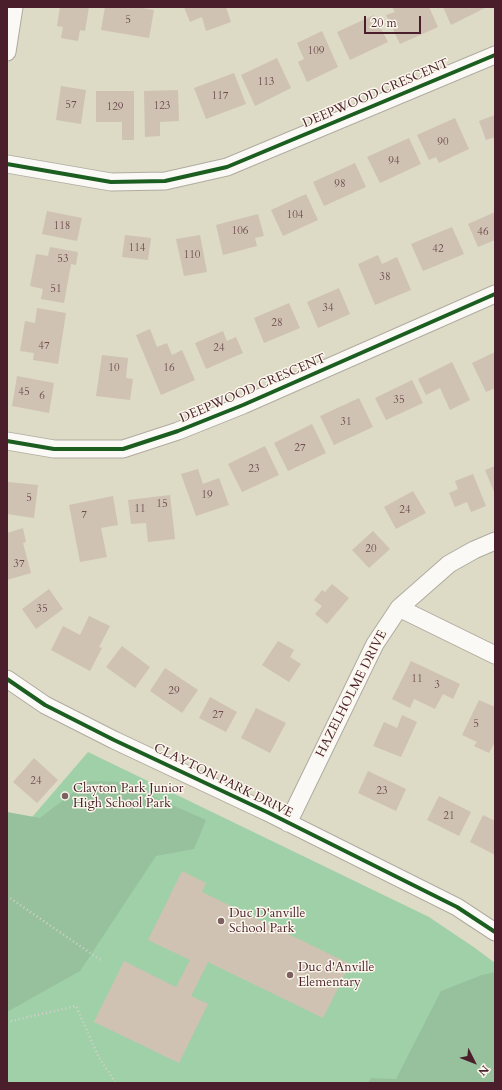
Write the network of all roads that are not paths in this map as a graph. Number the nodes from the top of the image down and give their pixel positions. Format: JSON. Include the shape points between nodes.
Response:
{"nodes":[{"id":1,"x":14,"y":7,"type":"edge"},
{"id":2,"x":7,"y":48,"type":"edge"},
{"id":3,"x":495,"y":55,"type":"edge"},
{"id":4,"x":7,"y":164,"type":"edge"},
{"id":5,"x":495,"y":294,"type":"edge"},
{"id":6,"x":7,"y":441,"type":"edge"},
{"id":7,"x":495,"y":541,"type":"edge"},
{"id":8,"x":399,"y":608,"type":"junction"},
{"id":9,"x":495,"y":654,"type":"edge"},
{"id":10,"x":7,"y":679,"type":"edge"},
{"id":11,"x":288,"y":823,"type":"junction"},
{"id":12,"x":495,"y":932,"type":"edge"}],
"edges":[{"from":1,"to":2,"type":"street"},
{"from":3,"to":4,"type":"street","name":"DEEPWOOD CRESCENT","via":[[227,167],[165,181],[111,182]]},
{"from":5,"to":6,"type":"street","name":"DEEPWOOD CRESCENT","via":[[243,405],[124,449],[54,449]]},
{"from":7,"to":8,"type":"street","name":"HAZELHOLME DRIVE","via":[[449,564]]},
{"from":8,"to":9,"type":"street"},
{"from":8,"to":11,"type":"street","name":"HAZELHOLME DRIVE","via":[[375,644]]},
{"from":10,"to":11,"type":"street","name":"CLAYTON PARK DRIVE","via":[[45,705]]},
{"from":11,"to":12,"type":"street","name":"CLAYTON PARK DRIVE","via":[[457,907]]}]}
